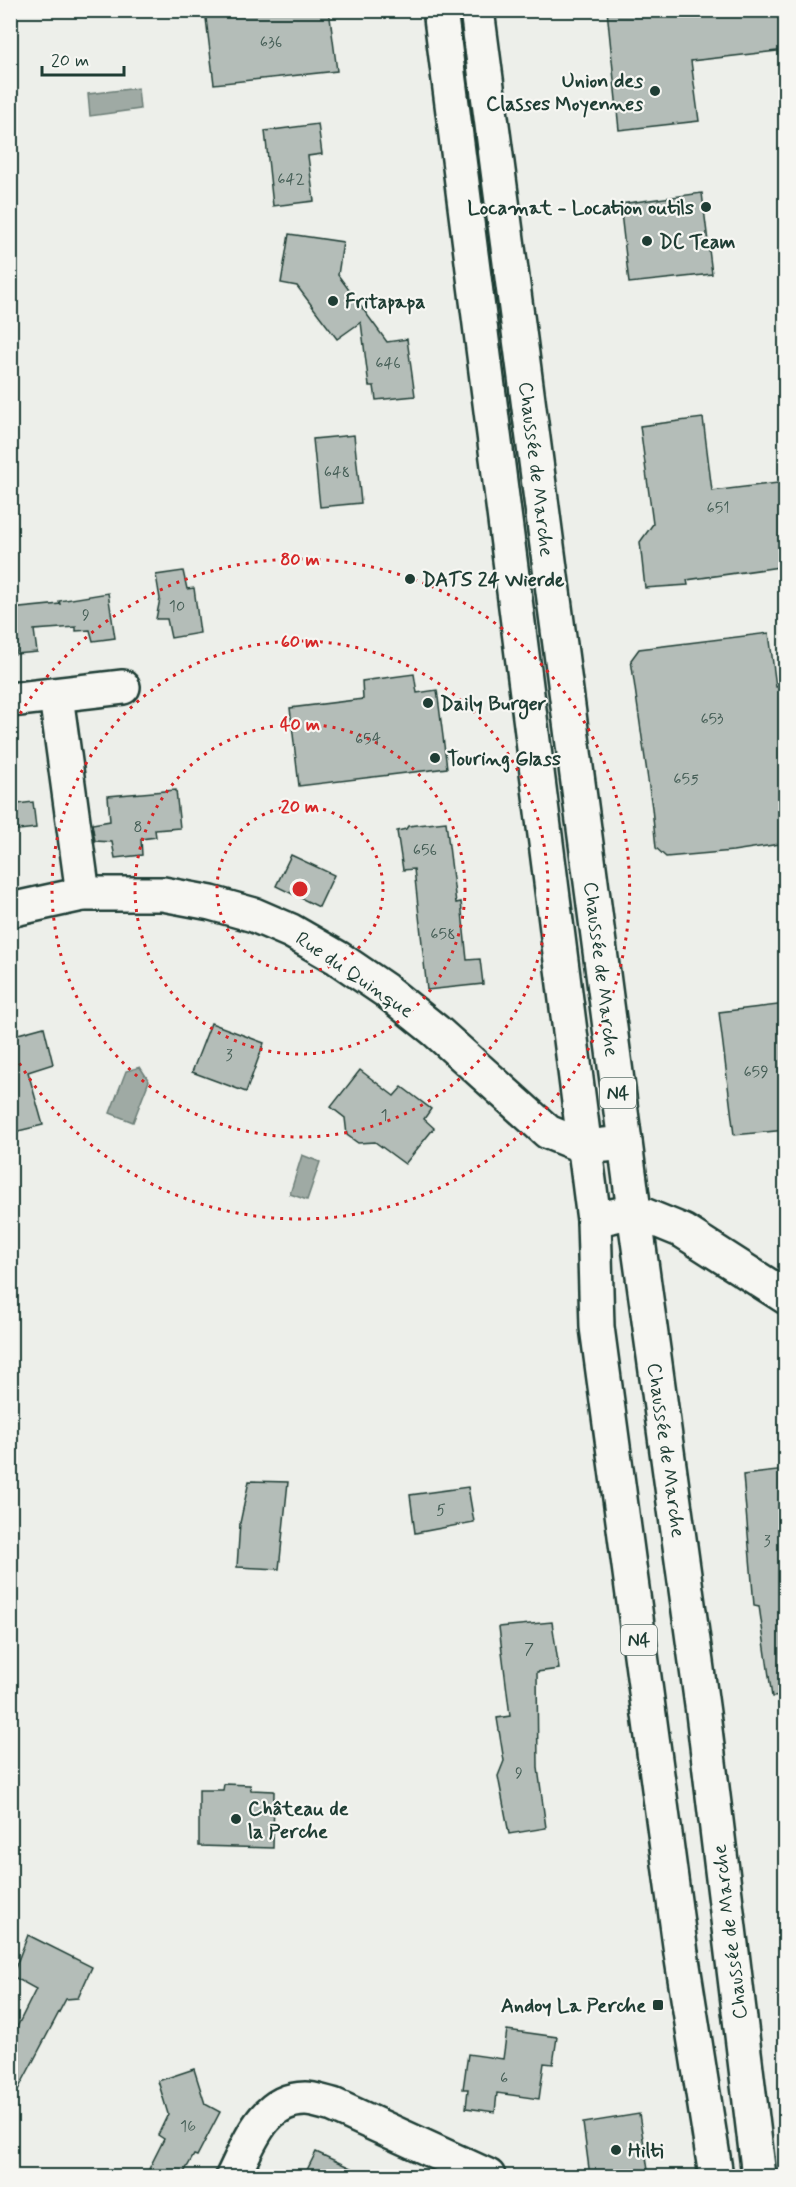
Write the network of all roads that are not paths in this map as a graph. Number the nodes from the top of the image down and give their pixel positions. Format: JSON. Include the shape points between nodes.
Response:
{"nodes":[{"id":1,"x":440,"y":10,"type":"edge"},
{"id":2,"x":477,"y":10,"type":"edge"},
{"id":3,"x":123,"y":687,"type":"dead end"},
{"id":4,"x":56,"y":696,"type":"junction"},
{"id":5,"x":10,"y":700,"type":"edge"},
{"id":6,"x":83,"y":894,"type":"junction"},
{"id":7,"x":10,"y":910,"type":"edge"},
{"id":8,"x":625,"y":1143,"type":"junction"},
{"id":9,"x":585,"y":1147,"type":"junction"},
{"id":10,"x":634,"y":1211,"type":"junction"},
{"id":11,"x":594,"y":1220,"type":"junction"},
{"id":12,"x":786,"y":1297,"type":"edge"},
{"id":13,"x":233,"y":2176,"type":"edge"},
{"id":14,"x":488,"y":2176,"type":"edge"},
{"id":15,"x":716,"y":2176,"type":"edge"},
{"id":16,"x":759,"y":2176,"type":"edge"}],
"edges":[{"from":1,"to":9,"type":"main road","name":"Chaussée de Marche","number":"N4"},
{"from":2,"to":8,"type":"main road","name":"Chaussée de Marche","number":"N4"},
{"from":3,"to":4,"type":"main road"},
{"from":4,"to":5,"type":"main road"},
{"from":4,"to":6,"type":"main road"},
{"from":6,"to":7,"type":"main road","name":"Rue du Quinque"},
{"from":6,"to":9,"type":"main road","name":"Rue du Quinque","via":[[163,894],[243,912],[291,932],[339,958],[385,990],[548,1132]]},
{"from":8,"to":9,"type":"main road","name":"Rue du Quinque"},
{"from":8,"to":10,"type":"main road","name":"Chaussée de Marche","number":"N4"},
{"from":9,"to":11,"type":"main road","name":"Chaussée de Marche","number":"N4"},
{"from":10,"to":11,"type":"main road"},
{"from":10,"to":12,"type":"main road","via":[[683,1231]]},
{"from":10,"to":16,"type":"main road","name":"Chaussée de Marche","number":"N4","via":[[703,1713]]},
{"from":11,"to":15,"type":"main road","name":"Chaussée de Marche","number":"N4","via":[[597,1327],[681,1953]]},
{"from":13,"to":14,"type":"main road","via":[[259,2124],[283,2102],[307,2099],[333,2105]]}]}
